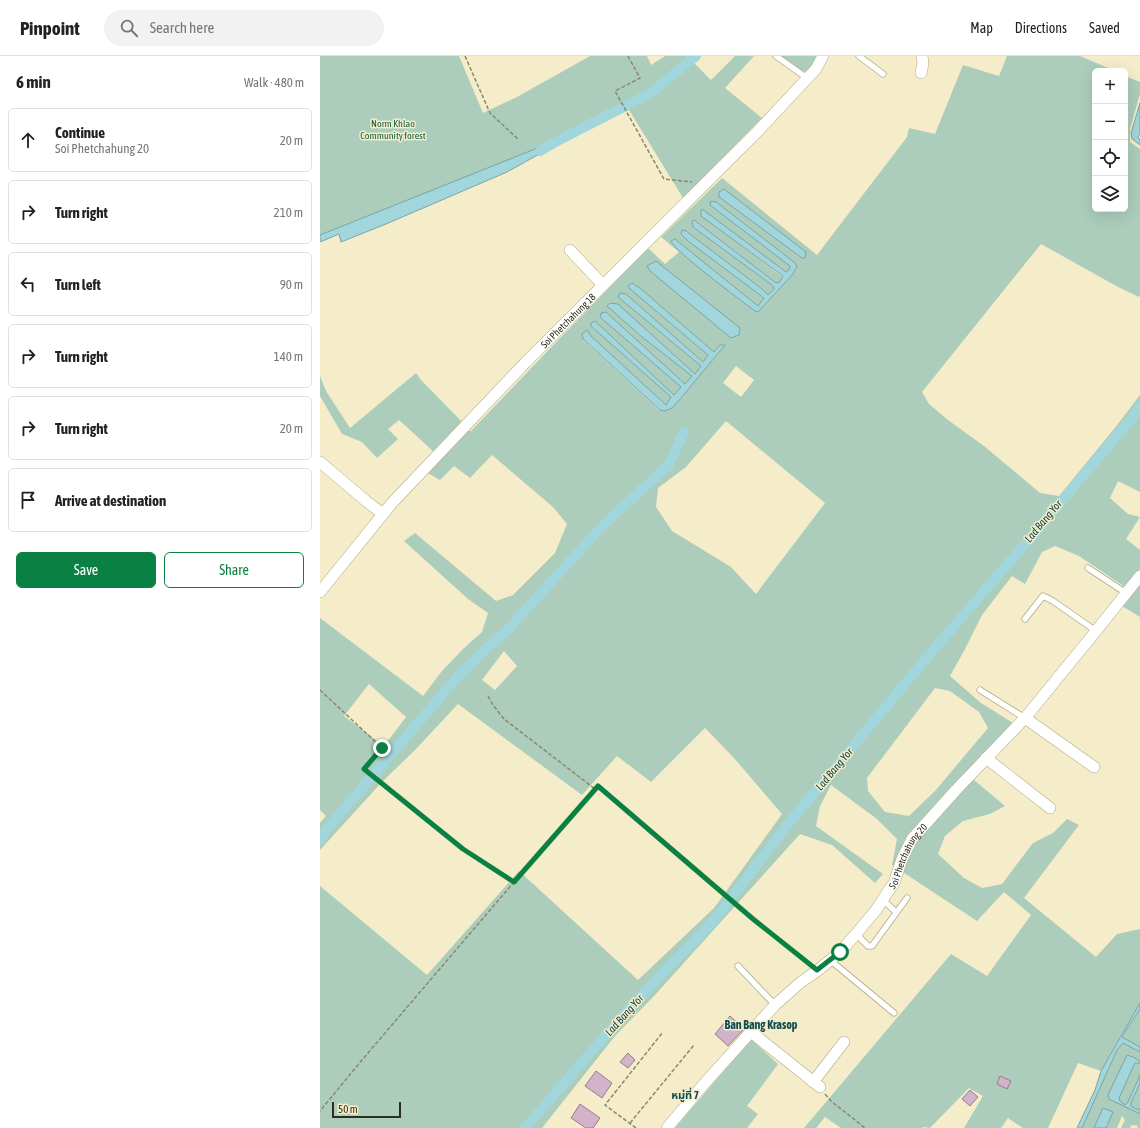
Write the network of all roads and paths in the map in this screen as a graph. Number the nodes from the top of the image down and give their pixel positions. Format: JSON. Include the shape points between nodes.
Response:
{"nodes":[{"id":1,"x":465,"y":56,"type":"edge"},
{"id":2,"x":628,"y":56,"type":"edge"},
{"id":3,"x":776,"y":56,"type":"edge"},
{"id":4,"x":823,"y":56,"type":"edge"},
{"id":5,"x":859,"y":56,"type":"edge"},
{"id":6,"x":922,"y":56,"type":"edge"},
{"id":7,"x":921,"y":73,"type":"dead end"},
{"id":8,"x":883,"y":74,"type":"dead end"},
{"id":9,"x":807,"y":78,"type":"junction"},
{"id":10,"x":518,"y":140,"type":"dead end"},
{"id":11,"x":705,"y":183,"type":"junction"},
{"id":12,"x":570,"y":250,"type":"dead end"},
{"id":13,"x":603,"y":285,"type":"junction"},
{"id":14,"x":321,"y":465,"type":"edge"},
{"id":15,"x":383,"y":514,"type":"junction"},
{"id":16,"x":1088,"y":568,"type":"dead end"},
{"id":17,"x":1140,"y":576,"type":"edge"},
{"id":18,"x":320,"y":592,"type":"edge"},
{"id":19,"x":1126,"y":593,"type":"junction"},
{"id":20,"x":1025,"y":619,"type":"dead end"},
{"id":21,"x":1096,"y":631,"type":"junction"},
{"id":22,"x":320,"y":690,"type":"edge"},
{"id":23,"x":980,"y":690,"type":"dead end"},
{"id":24,"x":488,"y":696,"type":"dead end"},
{"id":25,"x":1025,"y":718,"type":"junction"},
{"id":26,"x":986,"y":758,"type":"junction"},
{"id":27,"x":1094,"y":767,"type":"dead end"},
{"id":28,"x":595,"y":790,"type":"junction"},
{"id":29,"x":1050,"y":808,"type":"dead end"},
{"id":30,"x":514,"y":882,"type":"junction"},
{"id":31,"x":907,"y":898,"type":"dead end"},
{"id":32,"x":883,"y":900,"type":"junction"},
{"id":33,"x":896,"y":912,"type":"junction"},
{"id":34,"x":856,"y":934,"type":"junction"},
{"id":35,"x":830,"y":960,"type":"junction"},
{"id":36,"x":738,"y":966,"type":"dead end"},
{"id":37,"x":817,"y":970,"type":"junction"},
{"id":38,"x":775,"y":1005,"type":"junction"},
{"id":39,"x":894,"y":1013,"type":"dead end"},
{"id":40,"x":663,"y":1032,"type":"dead end"},
{"id":41,"x":751,"y":1032,"type":"junction"},
{"id":42,"x":844,"y":1042,"type":"dead end"},
{"id":43,"x":694,"y":1045,"type":"dead end"},
{"id":44,"x":816,"y":1085,"type":"junction"},
{"id":45,"x":320,"y":1111,"type":"edge"},
{"id":46,"x":630,"y":1123,"type":"junction"},
{"id":47,"x":670,"y":1127,"type":"edge"},
{"id":48,"x":636,"y":1128,"type":"edge"},
{"id":49,"x":865,"y":1128,"type":"edge"}],
"edges":[{"from":1,"to":10,"type":"path","via":[[490,113]]},
{"from":2,"to":11,"type":"path","via":[[640,78],[615,91],[664,179]]},
{"from":3,"to":9,"type":"lane"},
{"from":4,"to":9,"type":"street","name":"Soi Phetchahung 18"},
{"from":5,"to":8,"type":"lane"},
{"from":6,"to":7,"type":"street"},
{"from":9,"to":11,"type":"street","name":"Soi Phetchahung 18"},
{"from":11,"to":13,"type":"street","name":"Soi Phetchahung 18"},
{"from":12,"to":13,"type":"street"},
{"from":13,"to":15,"type":"street","name":"Soi Phetchahung 18","via":[[525,363]]},
{"from":14,"to":15,"type":"street"},
{"from":15,"to":18,"type":"street","name":"Soi Phetchahung 18"},
{"from":16,"to":19,"type":"lane"},
{"from":17,"to":19,"type":"street","name":"Soi Phetchahung 20"},
{"from":19,"to":21,"type":"street","name":"Soi Phetchahung 20"},
{"from":20,"to":21,"type":"lane","via":[[1043,596]]},
{"from":21,"to":25,"type":"street","name":"Soi Phetchahung 20"},
{"from":22,"to":30,"type":"path","via":[[382,748],[364,769],[463,849]]},
{"from":23,"to":25,"type":"lane"},
{"from":24,"to":28,"type":"path","via":[[504,719]]},
{"from":25,"to":26,"type":"street","name":"Soi Phetchahung 20"},
{"from":25,"to":27,"type":"street"},
{"from":26,"to":29,"type":"street"},
{"from":26,"to":32,"type":"street","name":"Soi Phetchahung 20","via":[[912,839],[894,883]]},
{"from":28,"to":30,"type":"path"},
{"from":28,"to":37,"type":"path","via":[[598,786],[753,919]]},
{"from":30,"to":45,"type":"path"},
{"from":31,"to":33,"type":"lane"},
{"from":32,"to":33,"type":"lane"},
{"from":32,"to":34,"type":"street","name":"Soi Phetchahung 20"},
{"from":33,"to":34,"type":"lane","via":[[872,946],[868,946]]},
{"from":34,"to":35,"type":"street","name":"Soi Phetchahung 20"},
{"from":35,"to":37,"type":"street","name":"Soi Phetchahung 20"},
{"from":35,"to":39,"type":"lane"},
{"from":36,"to":38,"type":"lane"},
{"from":37,"to":38,"type":"street","name":"Soi Phetchahung 20"},
{"from":38,"to":41,"type":"street","name":"Soi Phetchahung 20"},
{"from":40,"to":46,"type":"path","via":[[605,1105]]},
{"from":41,"to":44,"type":"street"},
{"from":41,"to":47,"type":"street","name":"Soi Phetchahung 20"},
{"from":42,"to":44,"type":"street"},
{"from":43,"to":46,"type":"path"},
{"from":44,"to":49,"type":"path","via":[[831,1101]]},
{"from":46,"to":48,"type":"path"}]}
